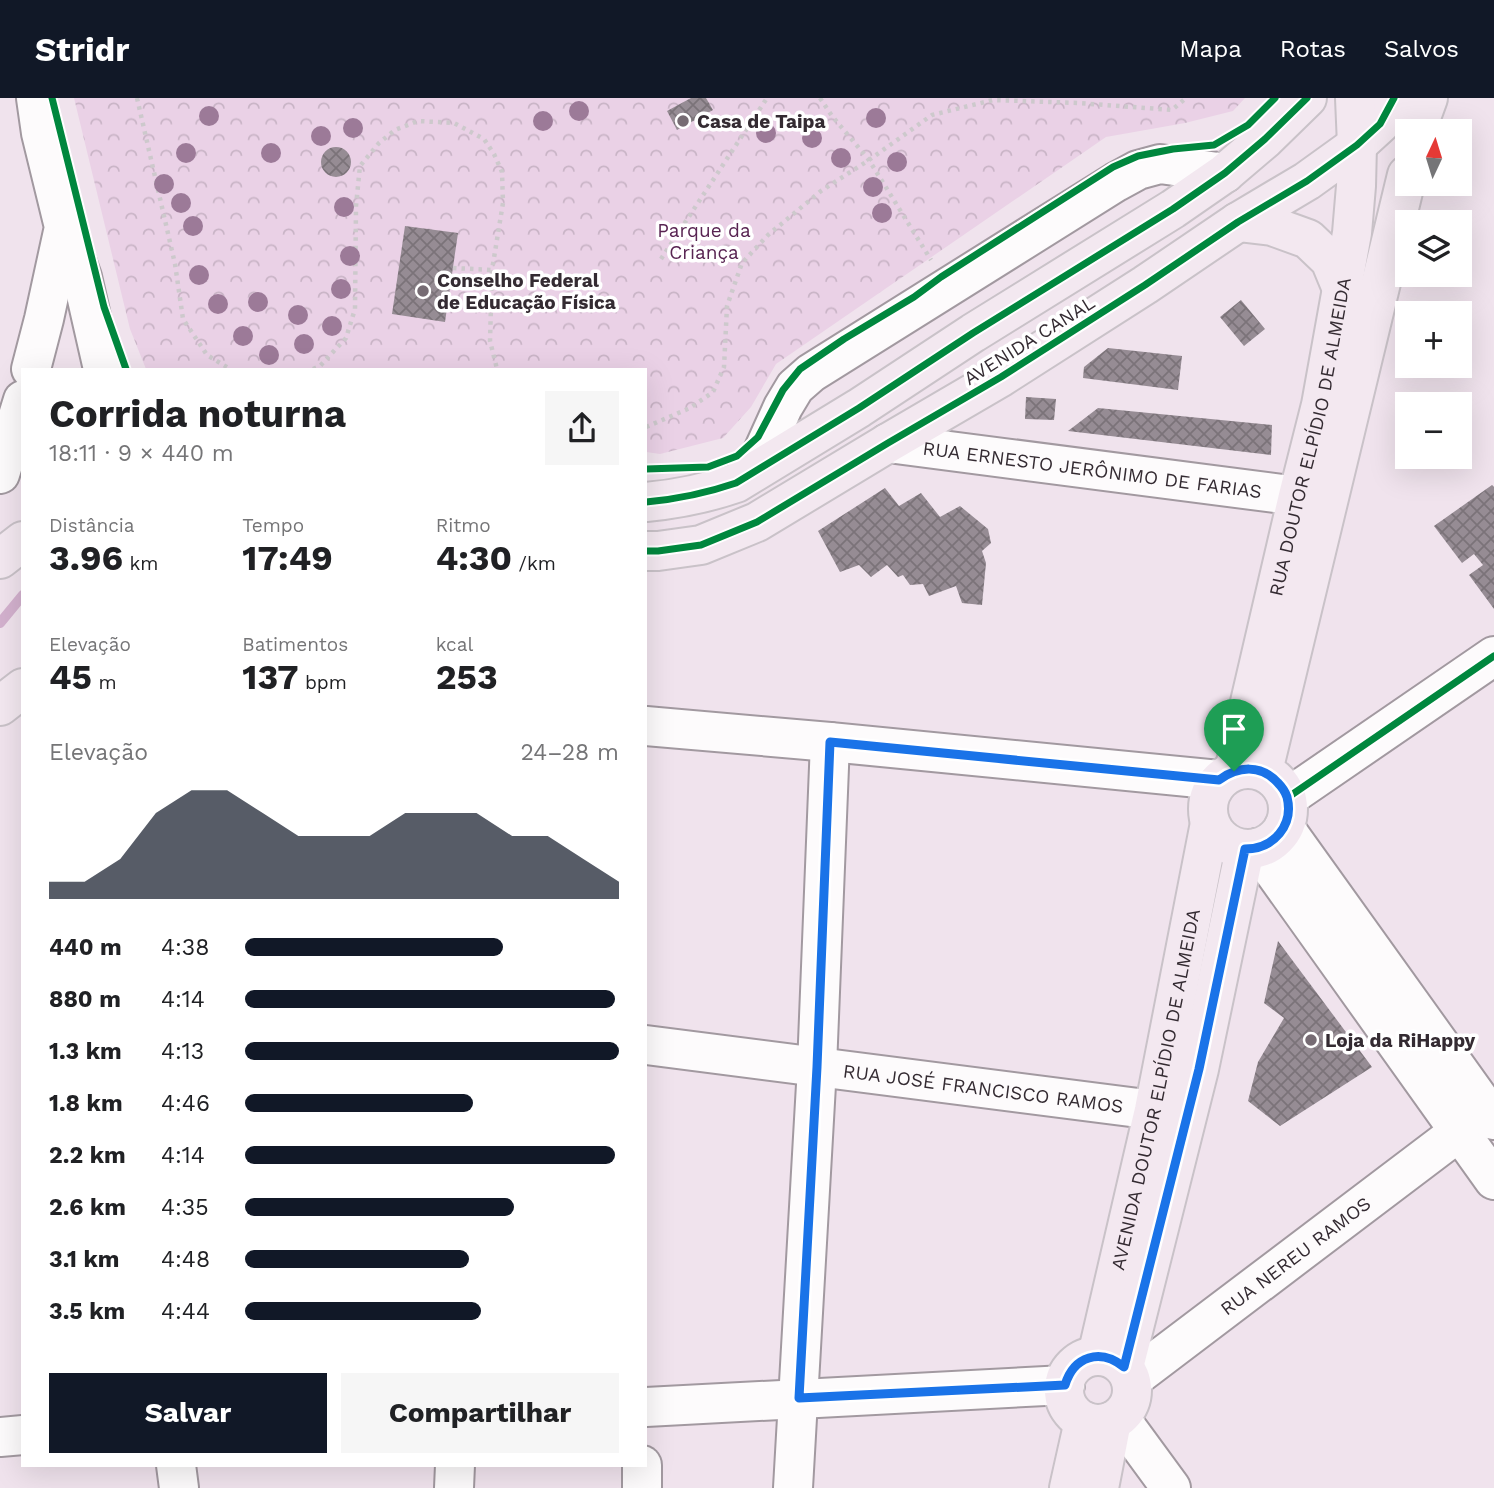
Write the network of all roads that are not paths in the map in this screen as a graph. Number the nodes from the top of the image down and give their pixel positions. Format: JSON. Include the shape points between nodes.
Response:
{"nodes":[{"id":1,"x":36,"y":98,"type":"edge"},
{"id":2,"x":1307,"y":98,"type":"edge"},
{"id":3,"x":1355,"y":98,"type":"edge"},
{"id":4,"x":1394,"y":98,"type":"edge"},
{"id":5,"x":1427,"y":98,"type":"edge"},
{"id":6,"x":1420,"y":119,"type":"edge"},
{"id":7,"x":1357,"y":145,"type":"junction"},
{"id":8,"x":1225,"y":173,"type":"junction"},
{"id":9,"x":1402,"y":196,"type":"edge"},
{"id":10,"x":1238,"y":222,"type":"junction"},
{"id":11,"x":64,"y":227,"type":"junction"},
{"id":12,"x":1342,"y":289,"type":"junction"},
{"id":13,"x":31,"y":368,"type":"edge"},
{"id":14,"x":103,"y":368,"type":"edge"},
{"id":15,"x":21,"y":406,"type":"edge"},
{"id":16,"x":888,"y":443,"type":"junction"},
{"id":17,"x":755,"y":469,"type":"junction"},
{"id":18,"x":0,"y":474,"type":"edge"},
{"id":19,"x":1298,"y":496,"type":"junction"},
{"id":20,"x":647,"y":502,"type":"edge"},
{"id":21,"x":21,"y":543,"type":"edge"},
{"id":22,"x":647,"y":551,"type":"edge"},
{"id":23,"x":0,"y":559,"type":"edge"},
{"id":24,"x":1494,"y":656,"type":"edge"},
{"id":25,"x":21,"y":690,"type":"edge"},
{"id":26,"x":0,"y":706,"type":"edge"},
{"id":27,"x":647,"y":726,"type":"edge"},
{"id":28,"x":830,"y":742,"type":"junction"},
{"id":29,"x":1256,"y":806,"type":"junction"},
{"id":30,"x":647,"y":1045,"type":"edge"},
{"id":31,"x":817,"y":1067,"type":"junction"},
{"id":32,"x":1154,"y":1110,"type":"junction"},
{"id":33,"x":1484,"y":1117,"type":"edge"},
{"id":34,"x":1494,"y":1180,"type":"edge"},
{"id":35,"x":1117,"y":1368,"type":"junction"},
{"id":36,"x":1065,"y":1385,"type":"junction"},
{"id":37,"x":799,"y":1398,"type":"junction"},
{"id":38,"x":647,"y":1407,"type":"edge"},
{"id":39,"x":1105,"y":1420,"type":"junction"},
{"id":40,"x":21,"y":1436,"type":"edge"},
{"id":41,"x":0,"y":1437,"type":"edge"},
{"id":42,"x":176,"y":1467,"type":"edge"},
{"id":43,"x":455,"y":1467,"type":"edge"},
{"id":44,"x":642,"y":1467,"type":"edge"},
{"id":45,"x":179,"y":1488,"type":"edge"},
{"id":46,"x":454,"y":1488,"type":"edge"},
{"id":47,"x":642,"y":1488,"type":"edge"},
{"id":48,"x":793,"y":1488,"type":"edge"},
{"id":49,"x":1069,"y":1488,"type":"edge"},
{"id":50,"x":1099,"y":1488,"type":"edge"},
{"id":51,"x":1171,"y":1488,"type":"edge"}],
"edges":[{"from":1,"to":11,"type":"street"},
{"from":2,"to":8,"type":"main road","name":"AVENIDA CANAL"},
{"from":3,"to":7,"type":"main road","name":"RUA DOUTOR ELPÍDIO DE ALMEIDA"},
{"from":4,"to":7,"type":"main road","name":"AVENIDA CANAL","via":[[1380,124]]},
{"from":5,"to":6,"type":"main road"},
{"from":7,"to":10,"type":"main road","name":"AVENIDA CANAL"},
{"from":7,"to":12,"type":"main road","name":"RUA DOUTOR ELPÍDIO DE ALMEIDA","via":[[1352,233]]},
{"from":8,"to":17,"type":"main road","name":"AVENIDA CANAL","via":[[859,408]]},
{"from":8,"to":17,"type":"street","via":[[1160,164],[1138,170],[811,373],[783,407]]},
{"from":9,"to":29,"type":"main road","name":"RUA DOUTOR ELPÍDIO DE ALMEIDA"},
{"from":10,"to":12,"type":"main road","via":[[1272,226],[1308,239],[1330,260]]},
{"from":10,"to":16,"type":"main road","name":"AVENIDA CANAL","via":[[1001,377]]},
{"from":11,"to":13,"type":"street"},
{"from":11,"to":14,"type":"street","via":[[82,277]]},
{"from":12,"to":19,"type":"main road","name":"RUA DOUTOR ELPÍDIO DE ALMEIDA","via":[[1321,405]]},
{"from":15,"to":18,"type":"street"},
{"from":16,"to":19,"type":"street","name":"RUA ERNESTO JERÔNIMO DE FARIAS"},
{"from":16,"to":22,"type":"main road","name":"AVENIDA CANAL","via":[[757,522],[701,545]]},
{"from":17,"to":20,"type":"main road","name":"AVENIDA CANAL","via":[[715,490]]},
{"from":19,"to":29,"type":"main road","name":"RUA DOUTOR ELPÍDIO DE ALMEIDA"},
{"from":21,"to":23,"type":"main road"},
{"from":24,"to":29,"type":"street"},
{"from":25,"to":26,"type":"main road"},
{"from":27,"to":28,"type":"street"},
{"from":28,"to":29,"type":"street"},
{"from":28,"to":31,"type":"street"},
{"from":29,"to":32,"type":"main road","name":"AVENIDA DOUTOR ELPÍDIO DE ALMEIDA","via":[[1212,790],[1208,800],[1210,823]]},
{"from":29,"to":33,"type":"street"},
{"from":29,"to":35,"type":"main road","name":"AVENIDA DOUTOR ELPÍDIO DE ALMEIDA","via":[[1199,1069]]},
{"from":30,"to":31,"type":"street","name":"RUA JOSÉ FRANCISCO RAMOS"},
{"from":31,"to":32,"type":"street","name":"RUA JOSÉ FRANCISCO RAMOS"},
{"from":31,"to":37,"type":"street"},
{"from":32,"to":35,"type":"main road","name":"AVENIDA DOUTOR ELPÍDIO DE ALMEIDA"},
{"from":33,"to":34,"type":"street"},
{"from":33,"to":35,"type":"street","name":"RUA NEREU RAMOS"},
{"from":35,"to":36,"type":"main road","via":[[1079,1362]]},
{"from":35,"to":39,"type":"main road","via":[[1132,1390],[1130,1401],[1126,1410]]},
{"from":36,"to":37,"type":"street"},
{"from":36,"to":39,"type":"main road","via":[[1071,1410]]},
{"from":37,"to":38,"type":"street"},
{"from":37,"to":48,"type":"street"},
{"from":39,"to":49,"type":"main road"},
{"from":39,"to":50,"type":"main road"},
{"from":39,"to":51,"type":"street"},
{"from":40,"to":41,"type":"street"},
{"from":42,"to":45,"type":"street"},
{"from":43,"to":46,"type":"street"},
{"from":44,"to":47,"type":"street"}]}
